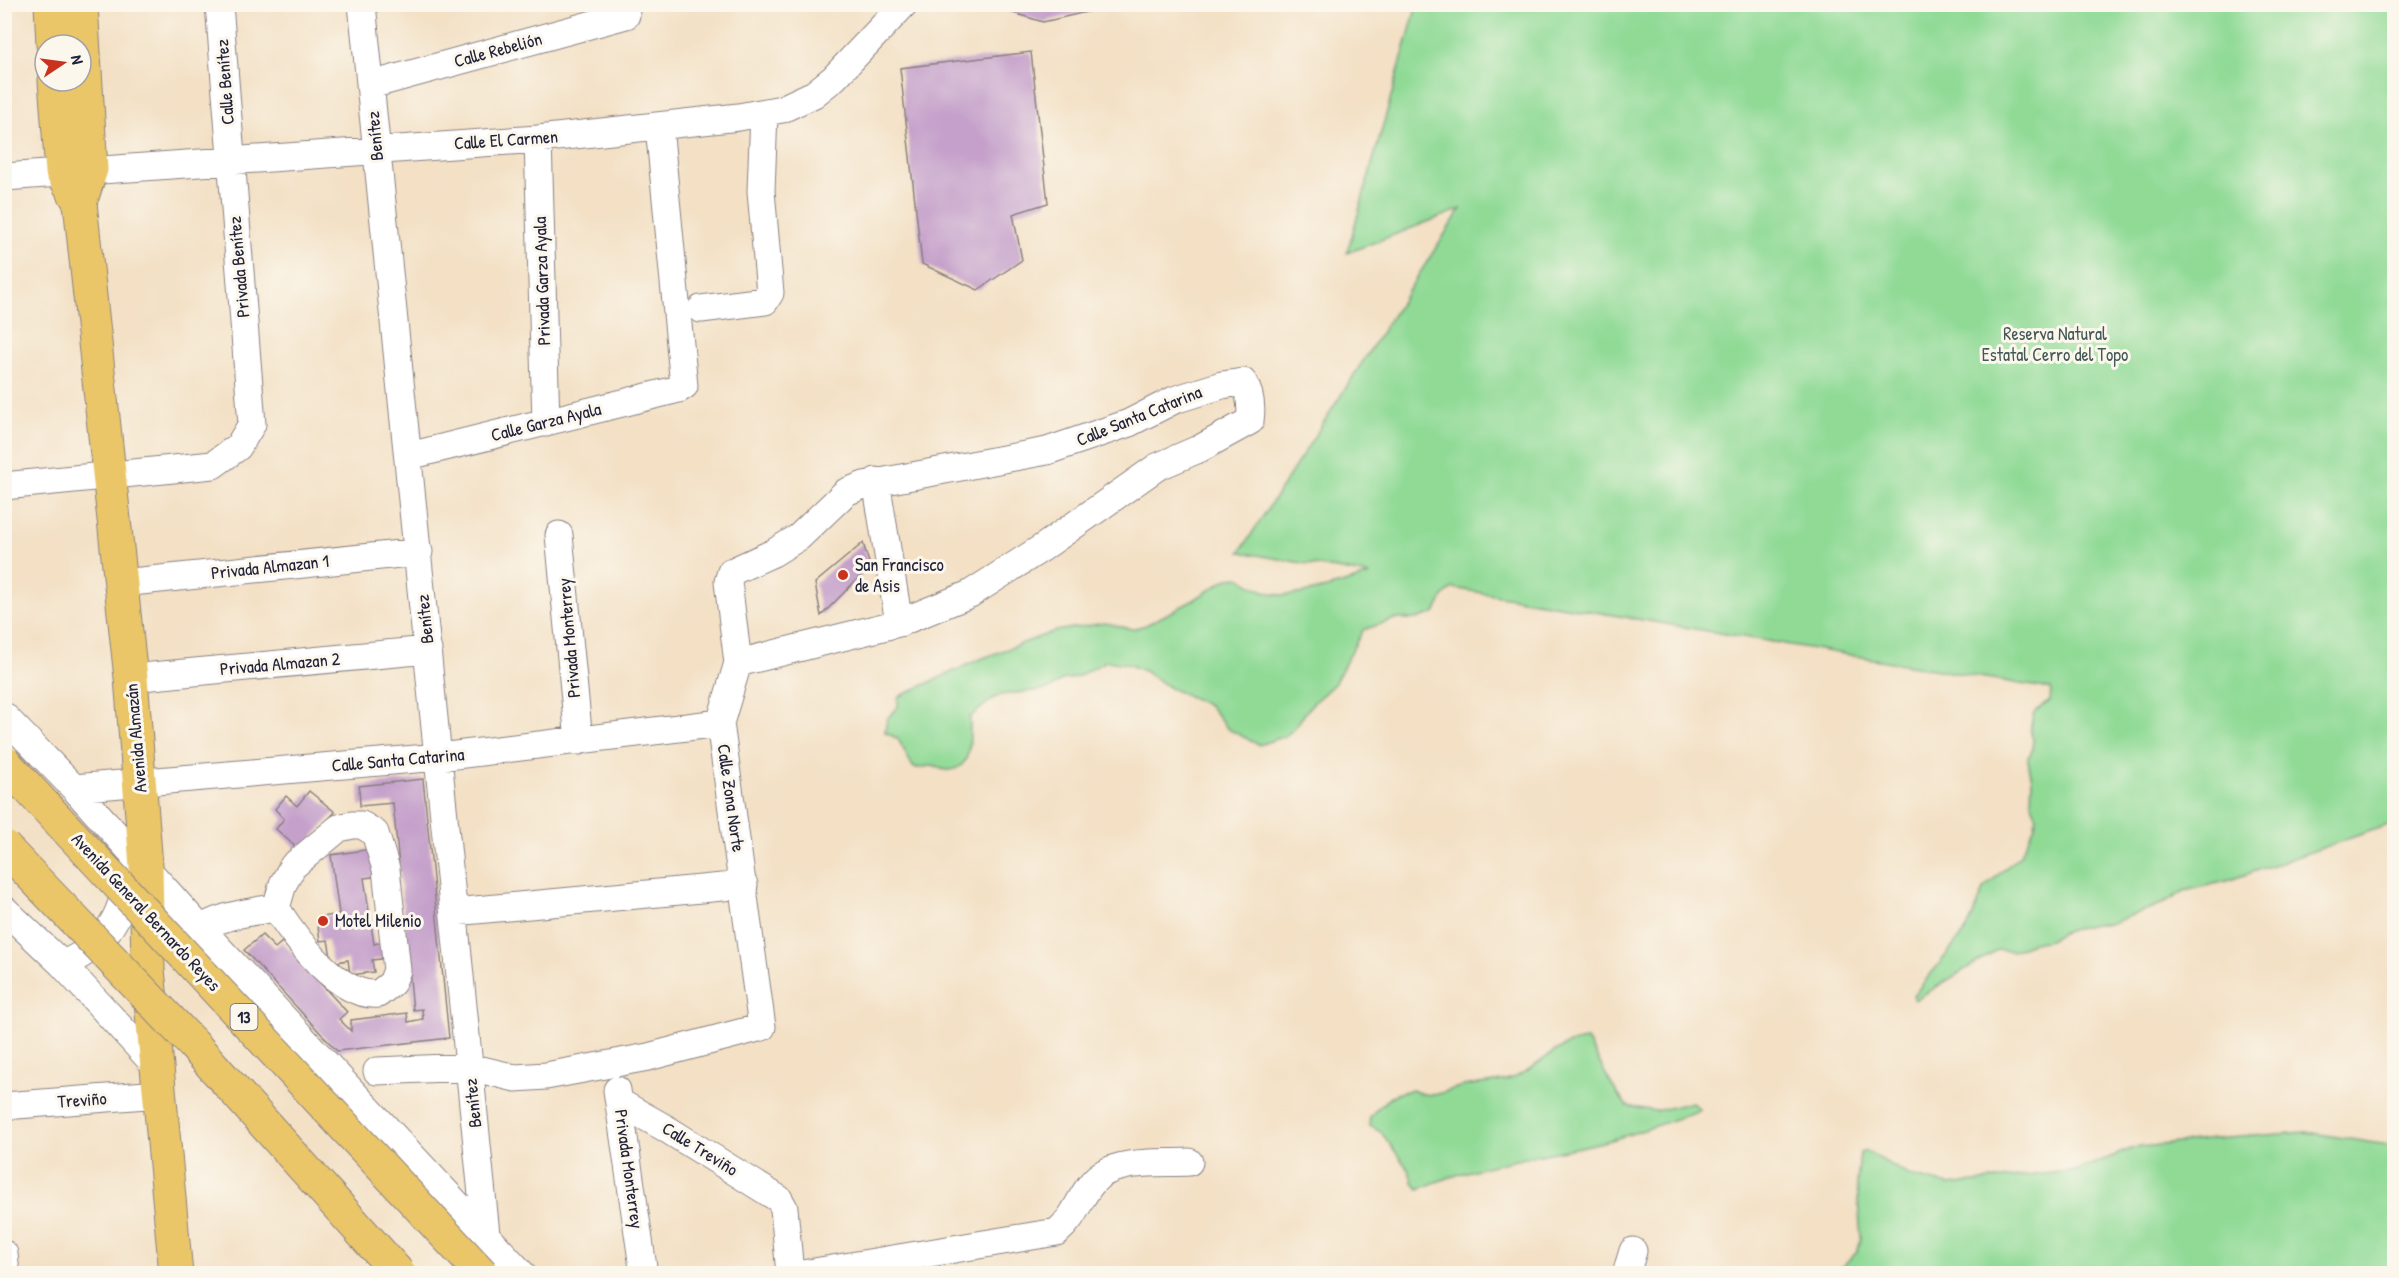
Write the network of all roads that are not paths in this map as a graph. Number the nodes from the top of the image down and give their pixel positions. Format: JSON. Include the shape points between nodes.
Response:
{"nodes":[{"id":1,"x":51,"y":4,"type":"edge"},
{"id":2,"x":81,"y":4,"type":"edge"},
{"id":3,"x":219,"y":4,"type":"edge"},
{"id":4,"x":362,"y":4,"type":"edge"},
{"id":5,"x":904,"y":4,"type":"edge"},
{"id":6,"x":626,"y":15,"type":"dead end"},
{"id":7,"x":52,"y":33,"type":"edge"},
{"id":8,"x":371,"y":85,"type":"junction"},
{"id":9,"x":58,"y":93,"type":"edge"},
{"id":10,"x":764,"y":113,"type":"junction"},
{"id":11,"x":659,"y":126,"type":"junction"},
{"id":12,"x":538,"y":139,"type":"junction"},
{"id":13,"x":376,"y":149,"type":"junction"},
{"id":14,"x":230,"y":160,"type":"junction"},
{"id":15,"x":76,"y":171,"type":"junction"},
{"id":16,"x":4,"y":177,"type":"edge"},
{"id":17,"x":701,"y":309,"type":"dead end"},
{"id":18,"x":546,"y":423,"type":"junction"},
{"id":19,"x":409,"y":456,"type":"junction"},
{"id":20,"x":108,"y":475,"type":"junction"},
{"id":21,"x":876,"y":482,"type":"junction"},
{"id":22,"x":4,"y":486,"type":"edge"},
{"id":23,"x":559,"y":536,"type":"dead end"},
{"id":24,"x":419,"y":552,"type":"junction"},
{"id":25,"x":731,"y":572,"type":"joint"},
{"id":26,"x":122,"y":583,"type":"junction"},
{"id":27,"x":899,"y":623,"type":"junction"},
{"id":28,"x":428,"y":650,"type":"junction"},
{"id":29,"x":738,"y":663,"type":"junction"},
{"id":30,"x":131,"y":678,"type":"junction"},
{"id":31,"x":4,"y":716,"type":"edge"},
{"id":32,"x":720,"y":723,"type":"junction"},
{"id":33,"x":579,"y":741,"type":"junction"},
{"id":34,"x":439,"y":756,"type":"junction"},
{"id":35,"x":4,"y":762,"type":"edge"},
{"id":36,"x":140,"y":783,"type":"junction"},
{"id":37,"x":74,"y":788,"type":"junction"},
{"id":38,"x":105,"y":821,"type":"junction"},
{"id":39,"x":4,"y":848,"type":"edge"},
{"id":40,"x":146,"y":866,"type":"junction"},
{"id":41,"x":744,"y":885,"type":"junction"},
{"id":42,"x":276,"y":908,"type":"junction"},
{"id":43,"x":4,"y":909,"type":"edge"},
{"id":44,"x":454,"y":912,"type":"junction"},
{"id":45,"x":200,"y":928,"type":"junction"},
{"id":46,"x":62,"y":964,"type":"junction"},
{"id":47,"x":148,"y":969,"type":"junction"},
{"id":48,"x":614,"y":1065,"type":"junction"},
{"id":49,"x":470,"y":1067,"type":"junction"},
{"id":50,"x":377,"y":1071,"type":"dead end"},
{"id":51,"x":158,"y":1080,"type":"junction"},
{"id":52,"x":619,"y":1102,"type":"junction"},
{"id":53,"x":4,"y":1106,"type":"edge"},
{"id":54,"x":1189,"y":1162,"type":"dead end"},
{"id":55,"x":486,"y":1234,"type":"junction"},
{"id":56,"x":4,"y":1254,"type":"edge"},
{"id":57,"x":924,"y":1264,"type":"edge"},
{"id":58,"x":6,"y":1274,"type":"edge"},
{"id":59,"x":176,"y":1274,"type":"edge"},
{"id":60,"x":399,"y":1274,"type":"edge"},
{"id":61,"x":482,"y":1274,"type":"edge"},
{"id":62,"x":522,"y":1274,"type":"edge"},
{"id":63,"x":644,"y":1274,"type":"edge"},
{"id":64,"x":790,"y":1274,"type":"edge"},
{"id":65,"x":802,"y":1274,"type":"edge"}],
"edges":[{"from":1,"to":7,"type":"main road"},
{"from":2,"to":15,"type":"main road","name":"Avenida Almazán"},
{"from":3,"to":14,"type":"street","name":"Calle Benítez"},
{"from":4,"to":8,"type":"street","name":"Benítez"},
{"from":5,"to":10,"type":"street","name":"Calle El Carmen","via":[[814,94],[782,110]]},
{"from":6,"to":8,"type":"street","name":"Calle Rebelión"},
{"from":8,"to":13,"type":"street","name":"Benítez"},
{"from":9,"to":15,"type":"main road","name":"Avenida Almazán"},
{"from":10,"to":11,"type":"street","name":"Calle El Carmen"},
{"from":10,"to":17,"type":"street","via":[[760,191],[770,293],[765,301]]},
{"from":11,"to":12,"type":"street","name":"Calle El Carmen"},
{"from":11,"to":18,"type":"street","name":"Calle Garza Ayala","via":[[683,387]]},
{"from":12,"to":13,"type":"street","name":"Calle El Carmen"},
{"from":12,"to":18,"type":"street","name":"Privada Garza Ayala"},
{"from":13,"to":14,"type":"street","name":"Calle El Carmen"},
{"from":13,"to":19,"type":"street","name":"Benítez"},
{"from":14,"to":15,"type":"street","name":"Calle El Carmen"},
{"from":14,"to":20,"type":"street","name":"Privada Benítez","via":[[252,424],[238,447],[213,465]]},
{"from":15,"to":16,"type":"street","name":"Calle El Carmen"},
{"from":15,"to":20,"type":"main road","name":"Avenida Almazán"},
{"from":18,"to":19,"type":"street","name":"Calle Garza Ayala"},
{"from":19,"to":24,"type":"street","name":"Benítez"},
{"from":20,"to":22,"type":"street","name":"Privada Benítez"},
{"from":20,"to":26,"type":"main road","name":"Avenida Almazán"},
{"from":21,"to":25,"type":"street","name":"Calle Santa Catarina","via":[[846,492],[800,537]]},
{"from":21,"to":27,"type":"street"},
{"from":21,"to":27,"type":"street","name":"Calle Santa Catarina","via":[[1047,451],[1222,385],[1243,382],[1251,403],[1250,421],[1157,467],[970,594]]},
{"from":23,"to":33,"type":"street","name":"Privada Monterrey"},
{"from":24,"to":26,"type":"street","name":"Privada Almazan 1"},
{"from":24,"to":28,"type":"street","name":"Benítez"},
{"from":25,"to":29,"type":"street","name":"Calle Zona Norte","via":[[728,582]]},
{"from":26,"to":30,"type":"main road","name":"Avenida Almazán"},
{"from":27,"to":29,"type":"street"},
{"from":28,"to":30,"type":"street","name":"Privada Almazan 2"},
{"from":28,"to":34,"type":"street","name":"Benítez"},
{"from":29,"to":32,"type":"street","name":"Calle Zona Norte"},
{"from":30,"to":36,"type":"main road","name":"Avenida Almazán"},
{"from":31,"to":37,"type":"street"},
{"from":32,"to":33,"type":"street","name":"Calle Santa Catarina"},
{"from":32,"to":41,"type":"street","name":"Calle Zona Norte"},
{"from":33,"to":34,"type":"street","name":"Calle Santa Catarina"},
{"from":34,"to":36,"type":"street","name":"Calle Santa Catarina"},
{"from":34,"to":44,"type":"street","name":"Benítez"},
{"from":35,"to":61,"type":"main road","name":"Avenida General Bernardo Reyes","number":"13","bridge":true},
{"from":36,"to":37,"type":"street","name":"Calle Santa Catarina"},
{"from":36,"to":40,"type":"main road","name":"Avenida Almazán"},
{"from":37,"to":38,"type":"street"},
{"from":38,"to":40,"type":"street"},
{"from":38,"to":46,"type":"street","via":[[117,840],[124,867],[120,908],[97,943],[75,960]]},
{"from":39,"to":60,"type":"main road","bridge":true,"via":[[193,1044]]},
{"from":40,"to":45,"type":"street"},
{"from":40,"to":47,"type":"main road","name":"Avenida Almazán"},
{"from":41,"to":44,"type":"street"},
{"from":41,"to":48,"type":"street","name":"Calle Zona Norte","via":[[762,1026]]},
{"from":42,"to":42,"type":"street","via":[[293,935],[345,985],[371,995],[392,983],[397,970],[386,869],[379,841],[369,828],[339,828],[293,866]]},
{"from":42,"to":45,"type":"street","via":[[240,913]]},
{"from":43,"to":46,"type":"street"},
{"from":44,"to":49,"type":"street","name":"Benítez"},
{"from":45,"to":47,"type":"street"},
{"from":45,"to":55,"type":"street"},
{"from":46,"to":51,"type":"street"},
{"from":47,"to":51,"type":"main road","name":"Avenida Almazán"},
{"from":48,"to":49,"type":"street","via":[[530,1078]]},
{"from":48,"to":52,"type":"street","name":"Privada Monterrey"},
{"from":49,"to":50,"type":"street"},
{"from":49,"to":55,"type":"street","name":"Benítez"},
{"from":51,"to":53,"type":"street","name":"Treviño"},
{"from":51,"to":59,"type":"main road","name":"Avenida Almazán"},
{"from":52,"to":63,"type":"street","name":"Privada Monterrey"},
{"from":52,"to":64,"type":"street","name":"Calle Treviño","via":[[779,1199],[784,1208]]},
{"from":54,"to":57,"type":"street","via":[[1108,1170],[1092,1182],[1076,1212],[1057,1232]]},
{"from":55,"to":62,"type":"street"},
{"from":56,"to":58,"type":"street"},
{"from":57,"to":65,"type":"street"}]}
